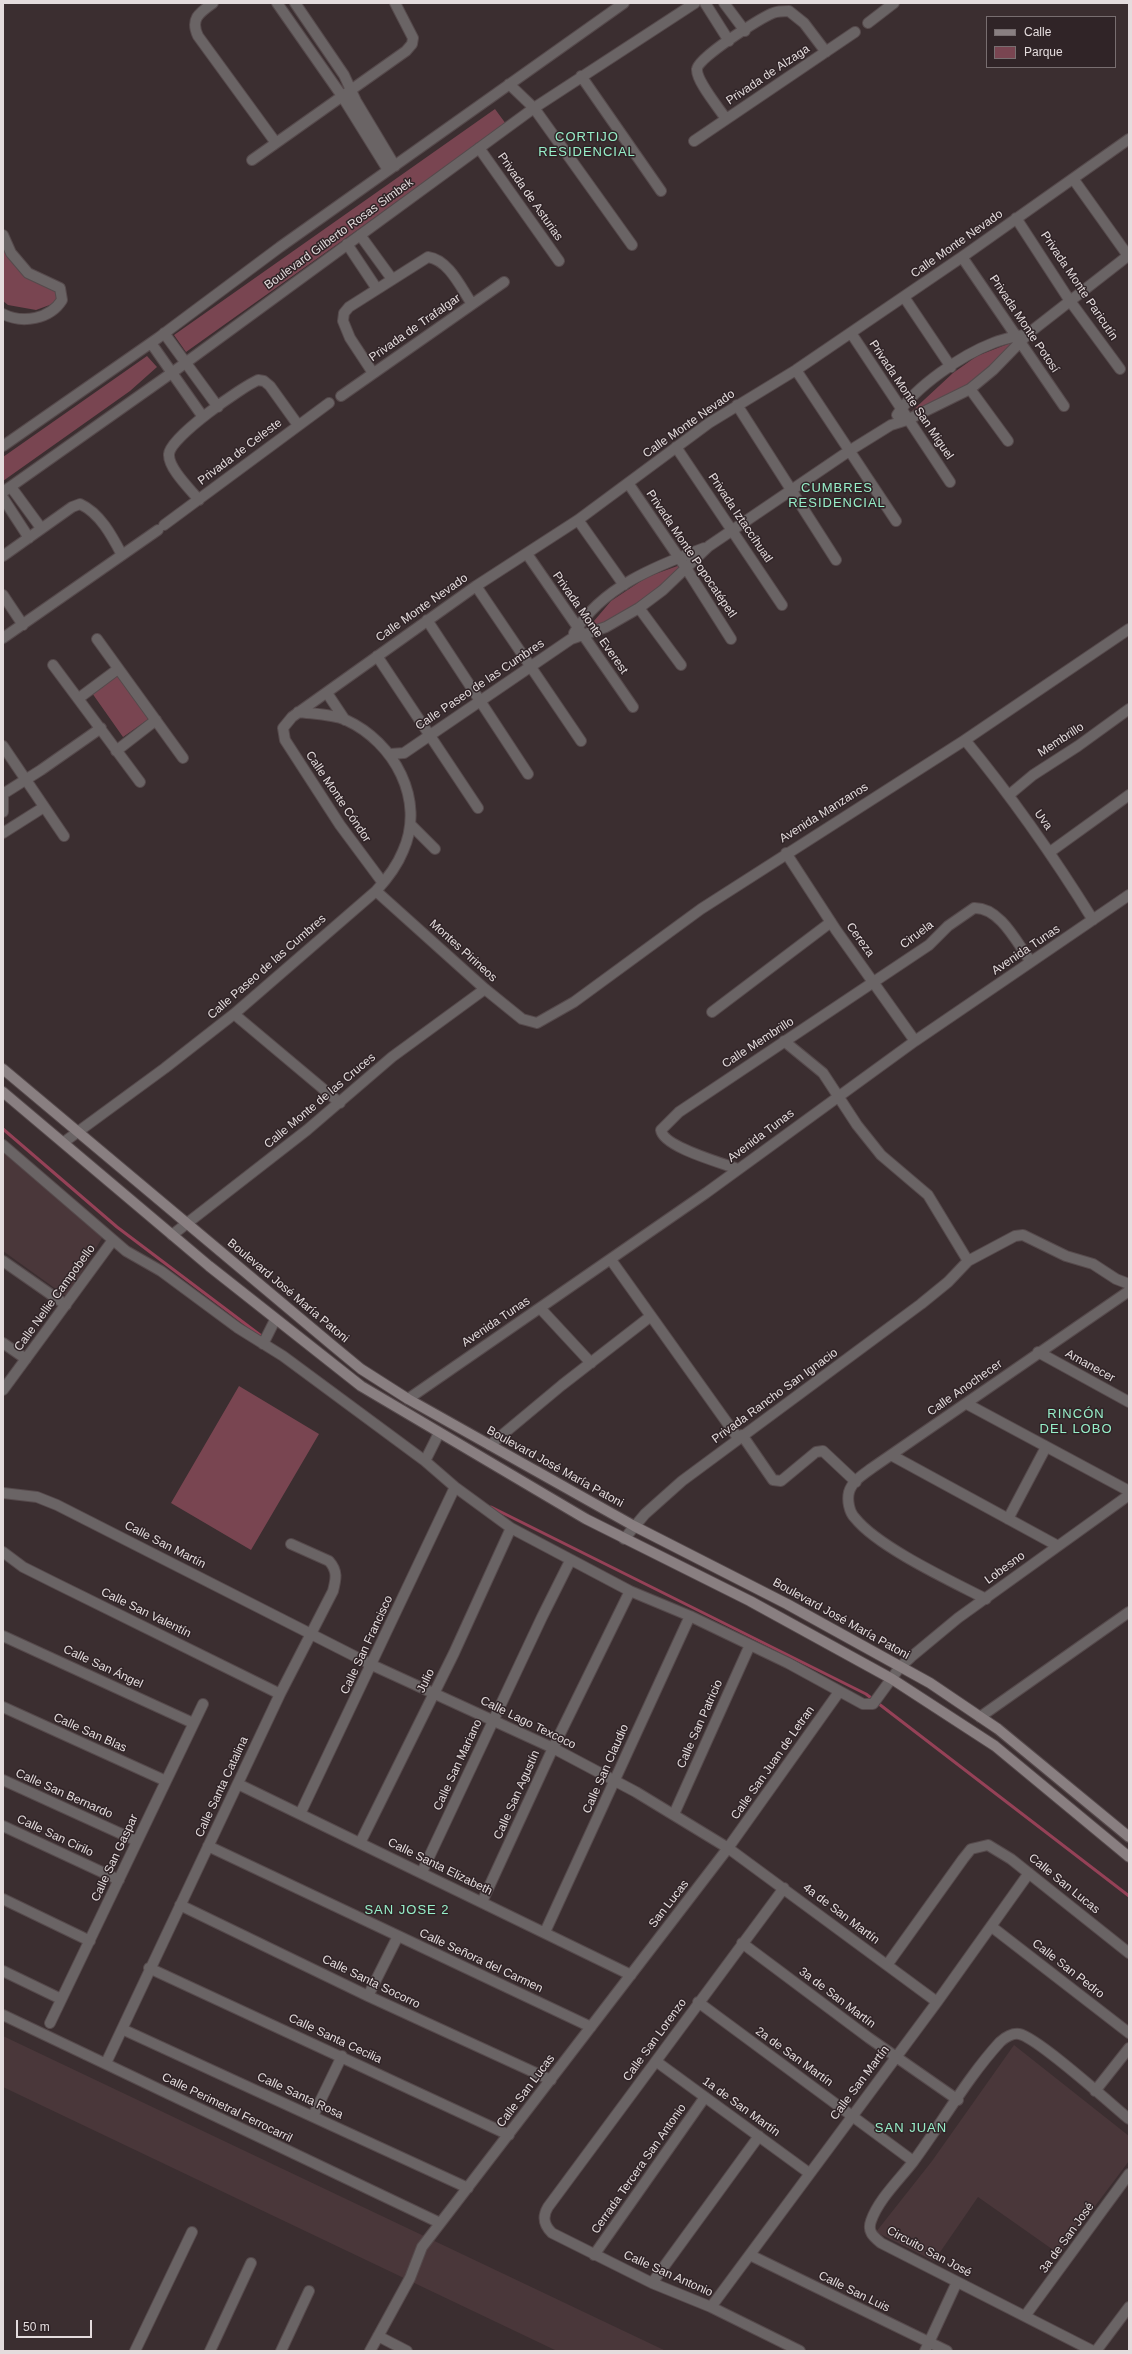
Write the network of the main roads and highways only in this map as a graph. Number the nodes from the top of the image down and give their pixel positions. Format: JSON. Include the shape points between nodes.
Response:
{"nodes":[{"id":1,"x":3,"y":1069,"type":"edge"},
{"id":2,"x":3,"y":1092,"type":"edge"},
{"id":3,"x":580,"y":1495,"type":"junction"},
{"id":4,"x":571,"y":1509,"type":"junction"},
{"id":5,"x":1129,"y":1838,"type":"edge"},
{"id":6,"x":1129,"y":1856,"type":"edge"}],
"edges":[{"from":1,"to":3,"type":"main road","name":"Boulevard José María Patoni","via":[[338,1350],[408,1399]]},
{"from":2,"to":4,"type":"main road","via":[[275,1320],[360,1386]]},
{"from":3,"to":4,"type":"main road"},
{"from":3,"to":5,"type":"main road","name":"Boulevard José María Patoni","via":[[930,1683],[980,1716]]},
{"from":4,"to":6,"type":"main road","via":[[892,1678],[995,1746]]}]}
